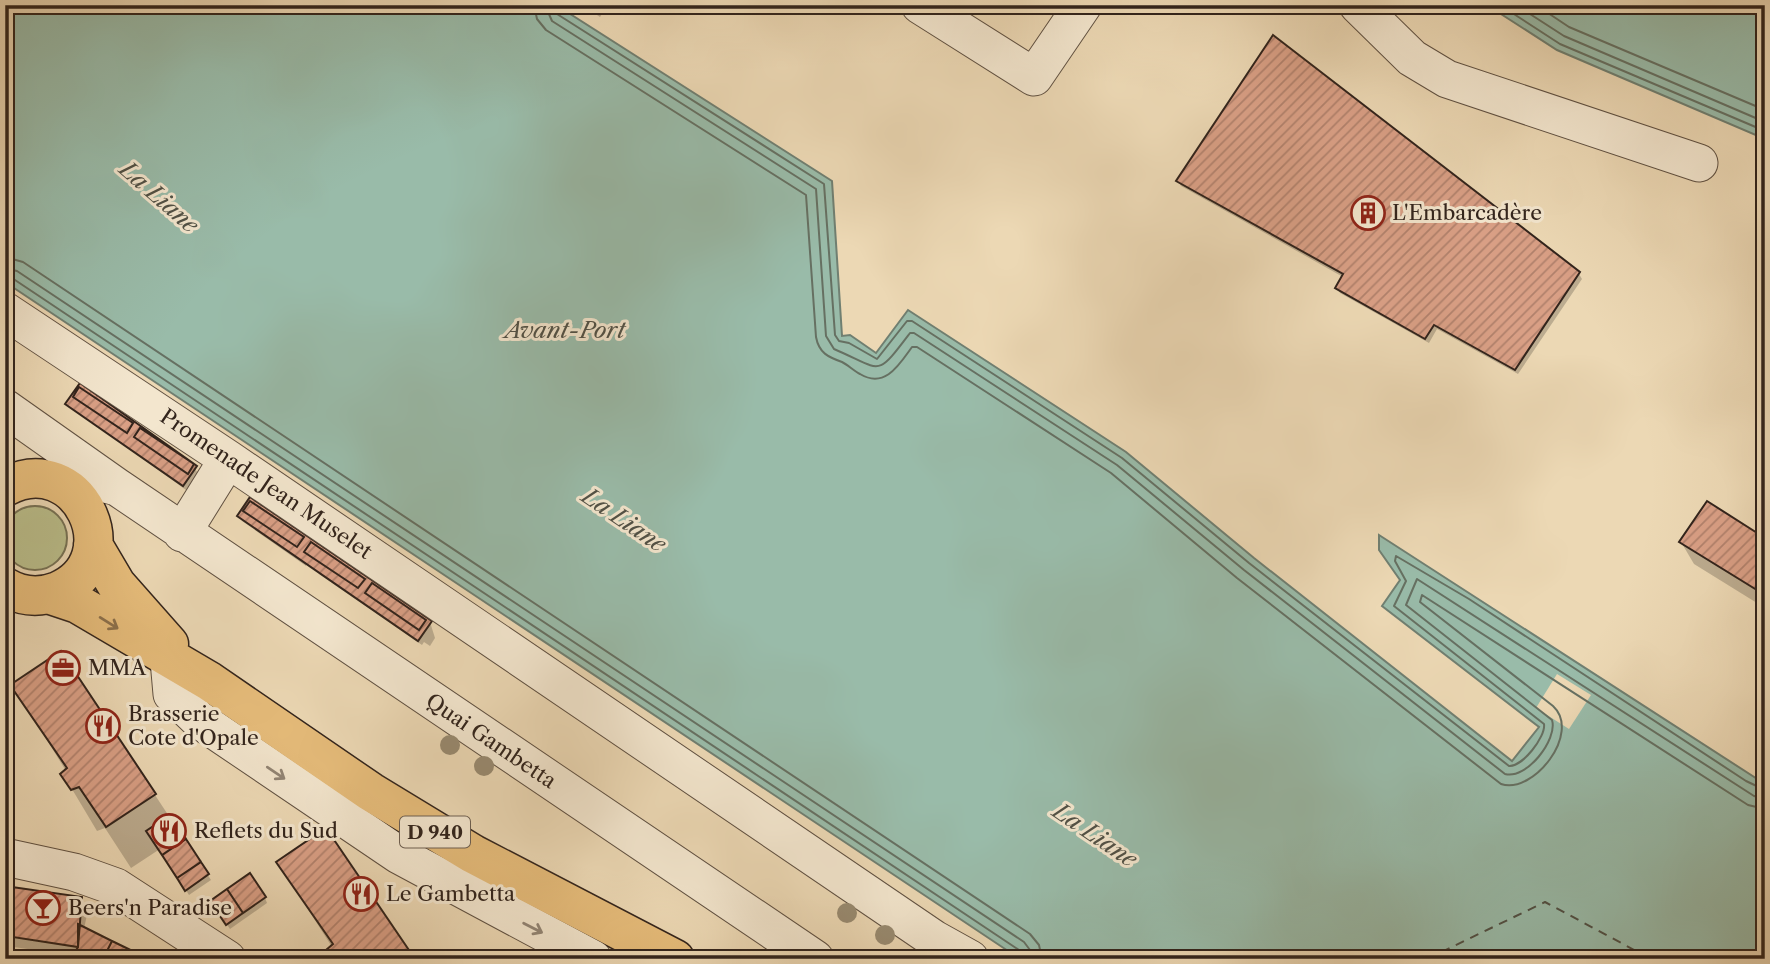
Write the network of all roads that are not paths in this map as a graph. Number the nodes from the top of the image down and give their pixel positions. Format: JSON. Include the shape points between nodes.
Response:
{"nodes":[{"id":1,"x":920,"y":5,"type":"edge"},
{"id":2,"x":1083,"y":5,"type":"edge"},
{"id":3,"x":1358,"y":5,"type":"edge"},
{"id":4,"x":1699,"y":163,"type":"dead end"},
{"id":5,"x":5,"y":310,"type":"edge"},
{"id":6,"x":5,"y":408,"type":"edge"},
{"id":7,"x":229,"y":459,"type":"junction"},
{"id":8,"x":12,"y":478,"type":"edge"},
{"id":9,"x":64,"y":486,"type":"junction"},
{"id":10,"x":117,"y":487,"type":"junction"},
{"id":11,"x":175,"y":528,"type":"junction"},
{"id":12,"x":93,"y":538,"type":"junction"},
{"id":13,"x":21,"y":596,"type":"edge"},
{"id":14,"x":169,"y":660,"type":"junction"},
{"id":15,"x":209,"y":681,"type":"junction"},
{"id":16,"x":5,"y":857,"type":"edge"},
{"id":17,"x":227,"y":959,"type":"edge"},
{"id":18,"x":593,"y":959,"type":"edge"},
{"id":19,"x":675,"y":959,"type":"edge"},
{"id":20,"x":815,"y":959,"type":"edge"},
{"id":21,"x":970,"y":959,"type":"edge"}],
"edges":[{"from":1,"to":2,"type":"street","via":[[1034,77]]},
{"from":3,"to":4,"type":"street","via":[[1412,58],[1447,79]]},
{"from":5,"to":7,"type":"street","name":"Promenade Jean Muselet"},
{"from":6,"to":10,"type":"street"},
{"from":7,"to":11,"type":"street"},
{"from":7,"to":21,"type":"street","name":"Promenade Jean Muselet","via":[[934,939]]},
{"from":8,"to":9,"type":"main road","via":[[42,479]]},
{"from":9,"to":10,"type":"street","via":[[103,483]]},
{"from":9,"to":12,"type":"main road","via":[[83,504]]},
{"from":10,"to":11,"type":"street"},
{"from":11,"to":12,"type":"street","via":[[126,511],[108,516]]},
{"from":11,"to":20,"type":"street","name":"Quai Gambetta"},
{"from":12,"to":13,"type":"main road","via":[[80,574],[62,589]]},
{"from":12,"to":15,"type":"main road","number":"D 940","via":[[104,568],[132,605]]},
{"from":13,"to":14,"type":"main road","number":"D 940","one_way":true,"via":[[78,604]]},
{"from":14,"to":15,"type":"main road","number":"D 940"},
{"from":14,"to":18,"type":"street","one_way":true,"via":[[172,694],[198,719],[399,855]]},
{"from":15,"to":19,"type":"main road","number":"D 940","via":[[455,844]]},
{"from":16,"to":17,"type":"street","via":[[105,882]]}]}
